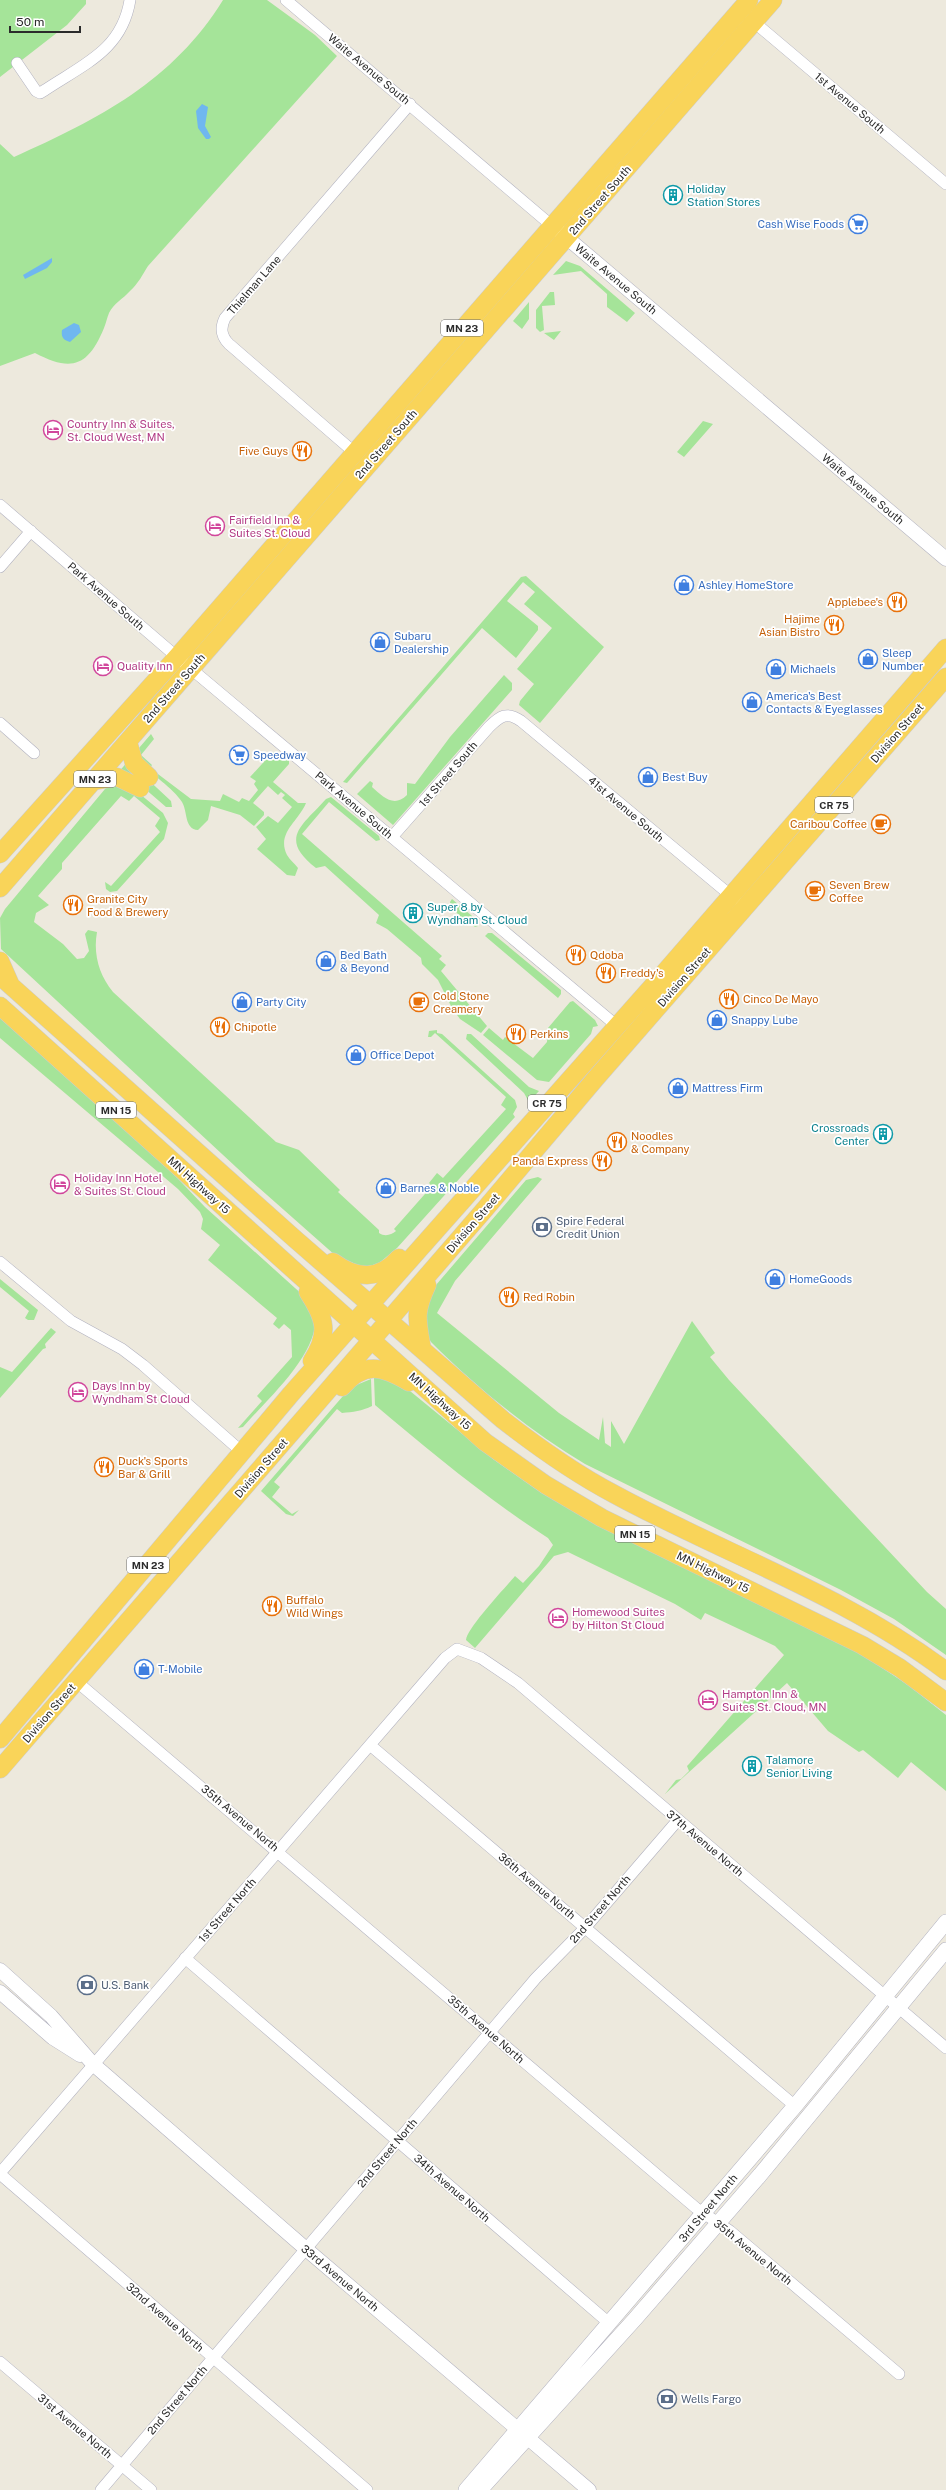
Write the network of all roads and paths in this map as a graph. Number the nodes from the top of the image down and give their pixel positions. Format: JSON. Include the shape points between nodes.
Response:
{"nodes":[{"id":1,"x":130,"y":0,"type":"edge"},
{"id":2,"x":286,"y":0,"type":"edge"},
{"id":3,"x":749,"y":0,"type":"edge"},
{"id":4,"x":773,"y":0,"type":"edge"},
{"id":5,"x":754,"y":22,"type":"junction"},
{"id":6,"x":17,"y":63,"type":"dead end"},
{"id":7,"x":410,"y":104,"type":"junction"},
{"id":8,"x":946,"y":184,"type":"edge"},
{"id":9,"x":552,"y":225,"type":"junction"},
{"id":10,"x":567,"y":238,"type":"junction"},
{"id":11,"x":355,"y":453,"type":"junction"},
{"id":12,"x":0,"y":505,"type":"edge"},
{"id":13,"x":31,"y":531,"type":"junction"},
{"id":14,"x":946,"y":559,"type":"edge"},
{"id":15,"x":0,"y":567,"type":"edge"},
{"id":16,"x":946,"y":648,"type":"edge"},
{"id":17,"x":177,"y":658,"type":"junction"},
{"id":18,"x":191,"y":669,"type":"junction"},
{"id":19,"x":946,"y":677,"type":"edge"},
{"id":20,"x":505,"y":714,"type":"joint"},
{"id":21,"x":0,"y":723,"type":"edge"},
{"id":22,"x":128,"y":742,"type":"junction"},
{"id":23,"x":34,"y":753,"type":"dead end"},
{"id":24,"x":94,"y":781,"type":"junction"},
{"id":25,"x":392,"y":838,"type":"junction"},
{"id":26,"x":0,"y":854,"type":"edge"},
{"id":27,"x":0,"y":888,"type":"edge"},
{"id":28,"x":731,"y":896,"type":"junction"},
{"id":29,"x":745,"y":908,"type":"junction"},
{"id":30,"x":0,"y":962,"type":"edge"},
{"id":31,"x":5,"y":981,"type":"edge"},
{"id":32,"x":0,"y":1006,"type":"edge"},
{"id":33,"x":617,"y":1026,"type":"junction"},
{"id":34,"x":463,"y":1198,"type":"junction"},
{"id":35,"x":295,"y":1239,"type":"junction"},
{"id":36,"x":0,"y":1262,"type":"edge"},
{"id":37,"x":435,"y":1267,"type":"junction"},
{"id":38,"x":294,"y":1271,"type":"junction"},
{"id":39,"x":370,"y":1305,"type":"junction"},
{"id":40,"x":389,"y":1321,"type":"junction"},
{"id":41,"x":353,"y":1324,"type":"junction"},
{"id":42,"x":372,"y":1339,"type":"junction"},
{"id":43,"x":422,"y":1349,"type":"junction"},
{"id":44,"x":291,"y":1394,"type":"junction"},
{"id":45,"x":435,"y":1396,"type":"junction"},
{"id":46,"x":290,"y":1434,"type":"junction"},
{"id":47,"x":242,"y":1452,"type":"junction"},
{"id":48,"x":457,"y":1649,"type":"joint"},
{"id":49,"x":946,"y":1672,"type":"edge"},
{"id":50,"x":76,"y":1681,"type":"junction"},
{"id":51,"x":946,"y":1702,"type":"edge"},
{"id":52,"x":0,"y":1739,"type":"edge"},
{"id":53,"x":370,"y":1745,"type":"junction"},
{"id":54,"x":0,"y":1769,"type":"edge"},
{"id":55,"x":678,"y":1820,"type":"junction"},
{"id":56,"x":278,"y":1850,"type":"junction"},
{"id":57,"x":946,"y":1922,"type":"edge"},
{"id":58,"x":586,"y":1928,"type":"junction"},
{"id":59,"x":946,"y":1950,"type":"edge"},
{"id":60,"x":185,"y":1958,"type":"junction"},
{"id":61,"x":0,"y":1970,"type":"edge"},
{"id":62,"x":0,"y":1992,"type":"edge"},
{"id":63,"x":885,"y":1996,"type":"junction"},
{"id":64,"x":899,"y":2008,"type":"junction"},
{"id":65,"x":490,"y":2032,"type":"junction"},
{"id":66,"x":946,"y":2048,"type":"edge"},
{"id":67,"x":94,"y":2064,"type":"junction"},
{"id":68,"x":795,"y":2106,"type":"junction"},
{"id":69,"x":397,"y":2141,"type":"junction"},
{"id":70,"x":0,"y":2174,"type":"edge"},
{"id":71,"x":702,"y":2213,"type":"junction"},
{"id":72,"x":719,"y":2222,"type":"junction"},
{"id":73,"x":306,"y":2249,"type":"junction"},
{"id":74,"x":609,"y":2323,"type":"junction"},
{"id":75,"x":212,"y":2358,"type":"junction"},
{"id":76,"x":0,"y":2362,"type":"edge"},
{"id":77,"x":899,"y":2374,"type":"dead end"},
{"id":78,"x":523,"y":2433,"type":"junction"},
{"id":79,"x":122,"y":2465,"type":"junction"},
{"id":80,"x":100,"y":2490,"type":"edge"},
{"id":81,"x":151,"y":2490,"type":"edge"},
{"id":82,"x":368,"y":2490,"type":"edge"},
{"id":83,"x":466,"y":2490,"type":"edge"},
{"id":84,"x":480,"y":2490,"type":"edge"},
{"id":85,"x":589,"y":2490,"type":"edge"}],
"edges":[{"from":1,"to":6,"type":"street","via":[[125,23],[109,46],[40,93]]},
{"from":2,"to":7,"type":"street","name":"Waite Avenue South"},
{"from":3,"to":9,"type":"highway","name":"2nd Street South","number":"MN 23"},
{"from":4,"to":5,"type":"highway","name":"2nd Street South","number":"MN 23"},
{"from":5,"to":8,"type":"street","name":"1st Avenue South"},
{"from":5,"to":10,"type":"highway","name":"2nd Street South","number":"MN 23"},
{"from":7,"to":9,"type":"street","name":"Waite Avenue South"},
{"from":7,"to":11,"type":"street","name":"Thielman Lane","via":[[225,318],[222,325],[224,339],[229,344]]},
{"from":9,"to":10,"type":"street","name":"Waite Avenue South"},
{"from":9,"to":11,"type":"highway","name":"2nd Street South","number":"MN 23"},
{"from":10,"to":14,"type":"street","name":"Waite Avenue South"},
{"from":10,"to":18,"type":"highway","name":"2nd Street South","number":"MN 23"},
{"from":11,"to":17,"type":"highway","name":"2nd Street South","number":"MN 23"},
{"from":12,"to":13,"type":"street","name":"Park Avenue South"},
{"from":13,"to":15,"type":"street"},
{"from":13,"to":17,"type":"street","name":"Park Avenue South"},
{"from":16,"to":28,"type":"highway","name":"Division Street","number":"CR 75"},
{"from":17,"to":18,"type":"street","name":"Park Avenue South"},
{"from":17,"to":26,"type":"highway","name":"2nd Street South","number":"MN 23"},
{"from":18,"to":22,"type":"highway","name":"2nd Street South","number":"MN 23"},
{"from":18,"to":25,"type":"street","name":"Park Avenue South"},
{"from":19,"to":29,"type":"highway","name":"Division Street","number":"CR 75"},
{"from":20,"to":25,"type":"street","name":"1st Street South","via":[[489,727]]},
{"from":20,"to":28,"type":"street","name":"41st Avenue South","via":[[515,716]]},
{"from":21,"to":23,"type":"street"},
{"from":22,"to":24,"type":"highway","name":"2nd Street South","number":"MN 23"},
{"from":22,"to":24,"type":"highway","via":[[134,763],[145,783],[117,777]]},
{"from":24,"to":27,"type":"highway","name":"2nd Street South","number":"MN 23"},
{"from":25,"to":33,"type":"street","name":"Park Avenue South"},
{"from":28,"to":29,"type":"street","name":"41st Avenue South"},
{"from":28,"to":33,"type":"highway","name":"Division Street","number":"CR 75"},
{"from":29,"to":37,"type":"highway","name":"Division Street","number":"CR 75"},
{"from":30,"to":31,"type":"highway"},
{"from":31,"to":35,"type":"highway","number":"MN 15"},
{"from":32,"to":38,"type":"highway","name":"MN Highway 15","number":"MN 15"},
{"from":33,"to":34,"type":"highway","name":"Division Street","number":"CR 75"},
{"from":34,"to":35,"type":"highway","via":[[437,1215],[394,1264],[376,1275],[359,1275],[346,1270]]},
{"from":34,"to":39,"type":"highway","name":"Division Street","number":"CR 75"},
{"from":35,"to":39,"type":"highway","number":"MN 15"},
{"from":36,"to":47,"type":"street","via":[[71,1320],[122,1349],[143,1365]]},
{"from":37,"to":40,"type":"highway","name":"Division Street","number":"CR 75"},
{"from":37,"to":43,"type":"highway","via":[[418,1305],[416,1316]]},
{"from":38,"to":41,"type":"highway","name":"MN Highway 15","number":"MN 15"},
{"from":38,"to":44,"type":"highway","via":[[319,1310],[324,1328],[318,1351]]},
{"from":39,"to":40,"type":"highway","number":"MN 15"},
{"from":39,"to":41,"type":"highway","name":"Division Street","number":"MN 23"},
{"from":40,"to":42,"type":"highway","name":"Division Street","number":"MN 23"},
{"from":40,"to":43,"type":"highway","number":"MN 15"},
{"from":41,"to":42,"type":"highway","name":"MN Highway 15","number":"MN 15"},
{"from":41,"to":44,"type":"highway","name":"Division Street","number":"MN 23"},
{"from":42,"to":45,"type":"highway","name":"MN Highway 15","number":"MN 15"},
{"from":42,"to":46,"type":"highway","name":"Division Street","number":"MN 23"},
{"from":43,"to":49,"type":"highway","number":"MN 15","via":[[503,1420],[556,1460],[615,1495],[840,1604],[916,1649]]},
{"from":44,"to":47,"type":"highway","name":"Division Street","number":"MN 23"},
{"from":45,"to":46,"type":"highway","via":[[392,1372],[378,1368],[366,1370],[345,1383],[313,1420]]},
{"from":45,"to":51,"type":"highway","name":"MN Highway 15","number":"MN 15","via":[[485,1442],[571,1501],[832,1628],[900,1668]]},
{"from":46,"to":50,"type":"highway","name":"Division Street","number":"MN 23"},
{"from":47,"to":52,"type":"highway","name":"Division Street","number":"MN 23"},
{"from":48,"to":53,"type":"street","name":"1st Street North","via":[[444,1658]]},
{"from":48,"to":55,"type":"street","name":"37th Avenue North","via":[[481,1658],[509,1676]]},
{"from":50,"to":54,"type":"highway","name":"Division Street","number":"MN 23"},
{"from":50,"to":56,"type":"street","name":"35th Avenue North"},
{"from":53,"to":56,"type":"street","name":"1st Street North"},
{"from":53,"to":58,"type":"street","name":"36th Avenue North"},
{"from":55,"to":58,"type":"street","name":"2nd Street North"},
{"from":55,"to":63,"type":"street","name":"37th Avenue North"},
{"from":56,"to":60,"type":"street","name":"1st Street North"},
{"from":56,"to":65,"type":"street","name":"35th Avenue North"},
{"from":57,"to":63,"type":"main road","name":"3rd Street North"},
{"from":58,"to":65,"type":"street","name":"2nd Street North","via":[[536,1978]]},
{"from":58,"to":68,"type":"street","name":"36th Avenue North"},
{"from":59,"to":64,"type":"main road","name":"3rd Street North"},
{"from":60,"to":67,"type":"street","name":"1st Street North"},
{"from":60,"to":69,"type":"street","name":"34th Avenue North"},
{"from":61,"to":67,"type":"street","name":"33rd Avenue North","via":[[51,2016]]},
{"from":62,"to":67,"type":"street","name":"33rd Avenue North","via":[[53,2038]]},
{"from":63,"to":64,"type":"street","name":"37th Avenue North"},
{"from":63,"to":68,"type":"main road","name":"3rd Street North"},
{"from":64,"to":66,"type":"street","name":"37th Avenue North"},
{"from":64,"to":72,"type":"main road","name":"3rd Street North"},
{"from":65,"to":69,"type":"street","name":"2nd Street North"},
{"from":65,"to":71,"type":"street","name":"35th Avenue North"},
{"from":67,"to":70,"type":"street","name":"1st Street North"},
{"from":67,"to":73,"type":"street","name":"33rd Avenue North"},
{"from":68,"to":71,"type":"main road","name":"3rd Street North"},
{"from":69,"to":73,"type":"street","name":"2nd Street North"},
{"from":69,"to":74,"type":"street","name":"34th Avenue North"},
{"from":70,"to":75,"type":"street","name":"32nd Avenue North"},
{"from":71,"to":72,"type":"street","name":"35th Avenue North"},
{"from":71,"to":74,"type":"main road","name":"3rd Street North"},
{"from":72,"to":77,"type":"street","name":"35th Avenue North"},
{"from":72,"to":78,"type":"main road","name":"3rd Street North","via":[[635,2319]]},
{"from":73,"to":75,"type":"street","name":"2nd Street North"},
{"from":73,"to":78,"type":"street","name":"33rd Avenue North"},
{"from":74,"to":78,"type":"main road","name":"3rd Street North"},
{"from":75,"to":79,"type":"street","name":"2nd Street North"},
{"from":75,"to":82,"type":"street","name":"32nd Avenue North"},
{"from":76,"to":79,"type":"street","name":"31st Avenue North"},
{"from":78,"to":83,"type":"main road","name":"3rd Street North"},
{"from":78,"to":84,"type":"main road","name":"3rd Street North"},
{"from":78,"to":85,"type":"street","name":"33rd Avenue North"},
{"from":79,"to":80,"type":"street","name":"2nd Street North"},
{"from":79,"to":81,"type":"street","name":"31st Avenue North"}]}
